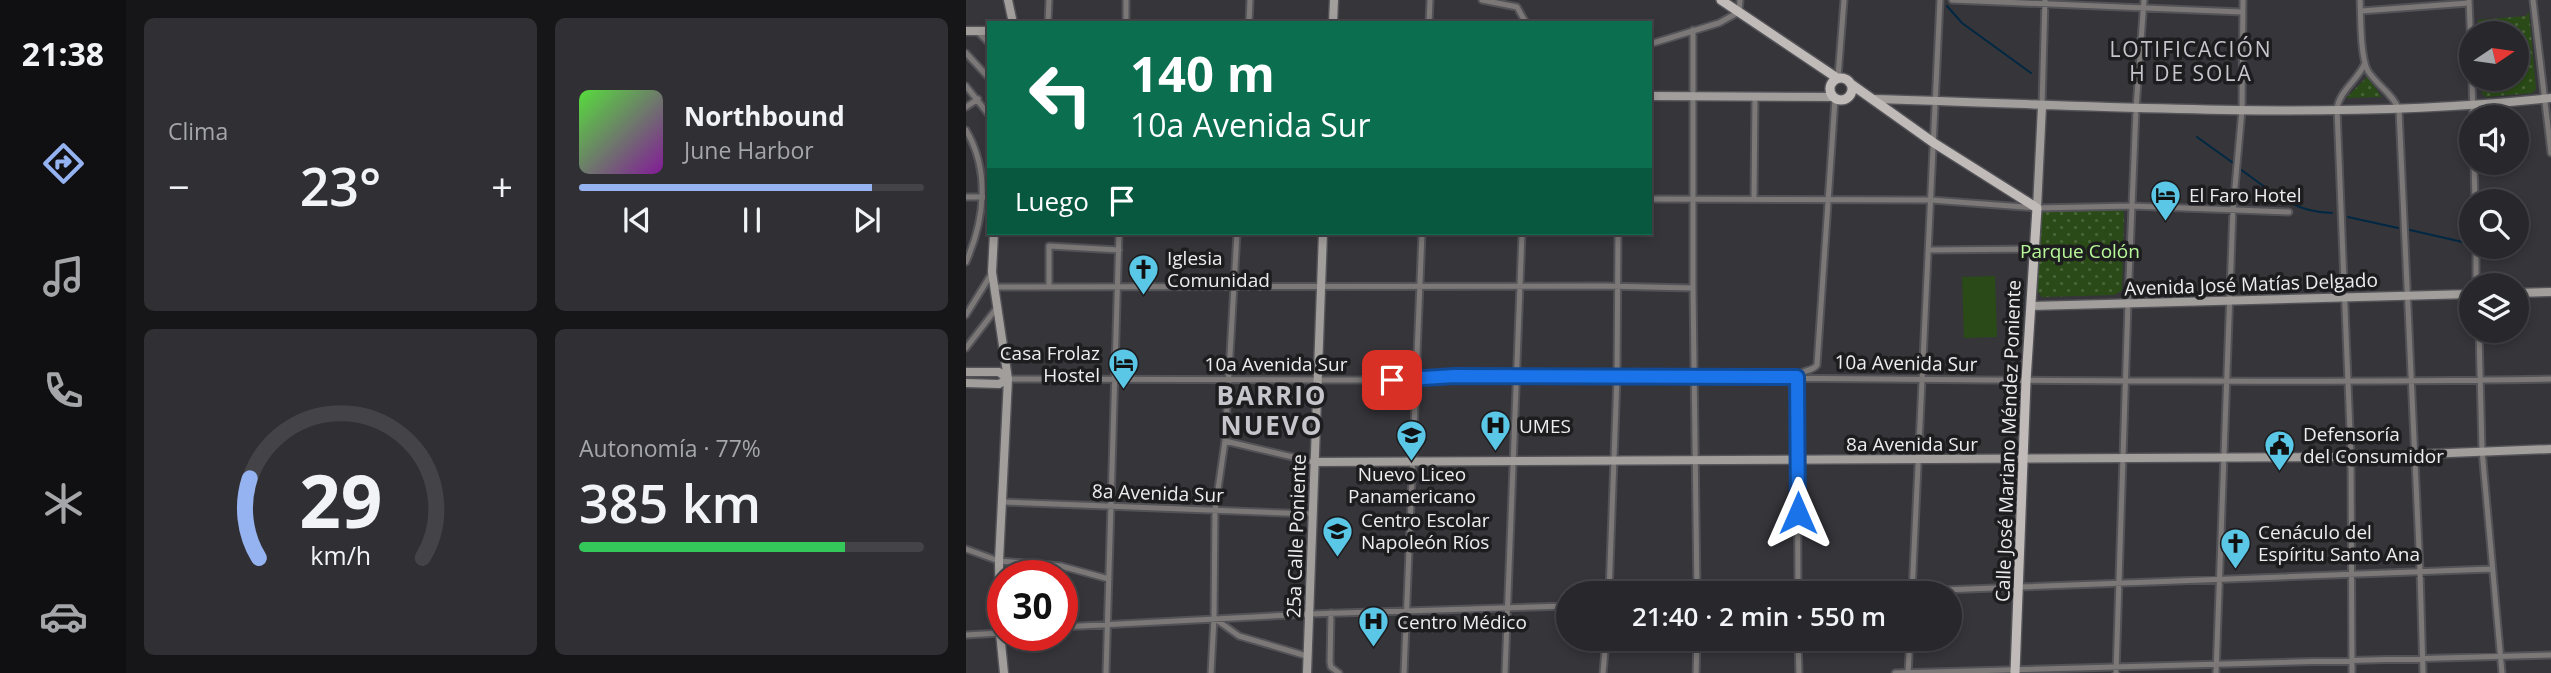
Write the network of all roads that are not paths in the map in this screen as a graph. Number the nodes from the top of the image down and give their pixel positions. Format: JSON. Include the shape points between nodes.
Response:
{"nodes":[{"id":1,"x":1008,"y":0,"type":"edge"},
{"id":2,"x":1049,"y":0,"type":"edge"},
{"id":3,"x":1126,"y":0,"type":"edge"},
{"id":4,"x":1250,"y":0,"type":"edge"},
{"id":5,"x":1334,"y":0,"type":"edge"},
{"id":6,"x":1430,"y":0,"type":"edge"},
{"id":7,"x":1482,"y":0,"type":"edge"},
{"id":8,"x":1721,"y":0,"type":"edge"},
{"id":9,"x":1740,"y":0,"type":"edge"},
{"id":10,"x":1844,"y":0,"type":"edge"},
{"id":11,"x":1940,"y":0,"type":"edge"},
{"id":12,"x":1952,"y":0,"type":"edge"},
{"id":13,"x":2243,"y":0,"type":"edge"},
{"id":14,"x":2360,"y":0,"type":"edge"},
{"id":15,"x":2533,"y":0,"type":"edge"},
{"id":16,"x":2469,"y":2,"type":"edge"},
{"id":17,"x":2044,"y":3,"type":"edge"},
{"id":18,"x":2143,"y":3,"type":"edge"},
{"id":19,"x":2361,"y":11,"type":"junction"},
{"id":20,"x":1739,"y":12,"type":"junction"},
{"id":21,"x":2242,"y":12,"type":"junction"},
{"id":22,"x":1013,"y":21,"type":"edge"},
{"id":23,"x":1048,"y":21,"type":"edge"},
{"id":24,"x":1126,"y":21,"type":"edge"},
{"id":25,"x":1249,"y":21,"type":"edge"},
{"id":26,"x":1333,"y":21,"type":"edge"},
{"id":27,"x":1429,"y":21,"type":"edge"},
{"id":28,"x":1525,"y":21,"type":"edge"},
{"id":29,"x":2470,"y":21,"type":"edge"},
{"id":30,"x":1693,"y":30,"type":"junction"},
{"id":31,"x":966,"y":31,"type":"edge"},
{"id":32,"x":976,"y":31,"type":"junction"},
{"id":33,"x":987,"y":32,"type":"edge"},
{"id":34,"x":987,"y":41,"type":"edge"},
{"id":35,"x":1652,"y":43,"type":"edge"},
{"id":36,"x":966,"y":53,"type":"edge"},
{"id":37,"x":2365,"y":63,"type":"junction"},
{"id":38,"x":987,"y":76,"type":"edge"},
{"id":39,"x":1851,"y":84,"type":"junction"},
{"id":40,"x":966,"y":86,"type":"edge"},
{"id":41,"x":1834,"y":90,"type":"junction"},
{"id":42,"x":1652,"y":96,"type":"edge"},
{"id":43,"x":1755,"y":96,"type":"junction"},
{"id":44,"x":1695,"y":97,"type":"junction"},
{"id":45,"x":2548,"y":98,"type":"edge"},
{"id":46,"x":978,"y":99,"type":"junction"},
{"id":47,"x":1869,"y":99,"type":"junction"},
{"id":48,"x":1935,"y":101,"type":"junction"},
{"id":49,"x":2482,"y":105,"type":"edge"},
{"id":50,"x":2042,"y":106,"type":"junction"},
{"id":51,"x":966,"y":107,"type":"edge"},
{"id":52,"x":2459,"y":107,"type":"edge"},
{"id":53,"x":2136,"y":109,"type":"junction"},
{"id":54,"x":2337,"y":109,"type":"junction"},
{"id":55,"x":2242,"y":110,"type":"junction"},
{"id":56,"x":2399,"y":110,"type":"junction"},
{"id":57,"x":987,"y":113,"type":"edge"},
{"id":58,"x":966,"y":130,"type":"edge"},
{"id":59,"x":1934,"y":143,"type":"junction"},
{"id":60,"x":2551,"y":153,"type":"edge"},
{"id":61,"x":966,"y":197,"type":"edge"},
{"id":62,"x":986,"y":197,"type":"edge"},
{"id":63,"x":1652,"y":199,"type":"edge"},
{"id":64,"x":1694,"y":199,"type":"junction"},
{"id":65,"x":1754,"y":199,"type":"junction"},
{"id":66,"x":1829,"y":200,"type":"junction"},
{"id":67,"x":1931,"y":200,"type":"junction"},
{"id":68,"x":2132,"y":206,"type":"junction"},
{"id":69,"x":2036,"y":208,"type":"junction"},
{"id":70,"x":2233,"y":209,"type":"junction"},
{"id":71,"x":2288,"y":212,"type":"dead end"},
{"id":72,"x":994,"y":235,"type":"edge"},
{"id":73,"x":1119,"y":235,"type":"edge"},
{"id":74,"x":1237,"y":235,"type":"edge"},
{"id":75,"x":1322,"y":235,"type":"edge"},
{"id":76,"x":1422,"y":235,"type":"edge"},
{"id":77,"x":1522,"y":235,"type":"edge"},
{"id":78,"x":1618,"y":235,"type":"edge"},
{"id":79,"x":2034,"y":249,"type":"junction"},
{"id":80,"x":1119,"y":250,"type":"junction"},
{"id":81,"x":1930,"y":250,"type":"junction"},
{"id":82,"x":966,"y":262,"type":"edge"},
{"id":83,"x":992,"y":272,"type":"junction"},
{"id":84,"x":1234,"y":286,"type":"junction"},
{"id":85,"x":1521,"y":286,"type":"junction"},
{"id":86,"x":1617,"y":286,"type":"junction"},
{"id":87,"x":995,"y":287,"type":"junction"},
{"id":88,"x":1049,"y":287,"type":"junction"},
{"id":89,"x":1117,"y":287,"type":"junction"},
{"id":90,"x":1420,"y":287,"type":"junction"},
{"id":91,"x":1320,"y":288,"type":"junction"},
{"id":92,"x":1693,"y":288,"type":"junction"},
{"id":93,"x":2529,"y":292,"type":"edge"},
{"id":94,"x":2551,"y":292,"type":"edge"},
{"id":95,"x":2459,"y":294,"type":"edge"},
{"id":96,"x":2407,"y":296,"type":"junction"},
{"id":97,"x":2345,"y":297,"type":"junction"},
{"id":98,"x":2230,"y":300,"type":"junction"},
{"id":99,"x":2127,"y":303,"type":"junction"},
{"id":100,"x":2032,"y":306,"type":"junction"},
{"id":101,"x":997,"y":309,"type":"junction"},
{"id":102,"x":966,"y":315,"type":"edge"},
{"id":103,"x":2480,"y":343,"type":"edge"},
{"id":104,"x":966,"y":348,"type":"edge"},
{"id":105,"x":966,"y":372,"type":"edge"},
{"id":106,"x":1517,"y":376,"type":"junction"},
{"id":107,"x":1617,"y":377,"type":"junction"},
{"id":108,"x":1694,"y":377,"type":"junction"},
{"id":109,"x":1797,"y":377,"type":"junction"},
{"id":110,"x":1114,"y":378,"type":"junction"},
{"id":111,"x":1008,"y":379,"type":"junction"},
{"id":112,"x":1229,"y":379,"type":"junction"},
{"id":113,"x":1923,"y":379,"type":"junction"},
{"id":114,"x":2551,"y":379,"type":"edge"},
{"id":115,"x":1319,"y":380,"type":"junction"},
{"id":116,"x":1417,"y":380,"type":"junction"},
{"id":117,"x":2482,"y":380,"type":"junction"},
{"id":118,"x":2026,"y":381,"type":"junction"},
{"id":119,"x":2125,"y":381,"type":"junction"},
{"id":120,"x":2227,"y":382,"type":"junction"},
{"id":121,"x":2349,"y":382,"type":"junction"},
{"id":122,"x":2411,"y":382,"type":"junction"},
{"id":123,"x":966,"y":383,"type":"edge"},
{"id":124,"x":1225,"y":441,"type":"junction"},
{"id":125,"x":2551,"y":449,"type":"edge"},
{"id":126,"x":2482,"y":450,"type":"junction"},
{"id":127,"x":2414,"y":454,"type":"junction"},
{"id":128,"x":2225,"y":457,"type":"junction"},
{"id":129,"x":2351,"y":457,"type":"junction"},
{"id":130,"x":2122,"y":458,"type":"junction"},
{"id":131,"x":1919,"y":459,"type":"junction"},
{"id":132,"x":2024,"y":459,"type":"junction"},
{"id":133,"x":1798,"y":460,"type":"junction"},
{"id":134,"x":1612,"y":461,"type":"junction"},
{"id":135,"x":1695,"y":461,"type":"junction"},
{"id":136,"x":1314,"y":462,"type":"junction"},
{"id":137,"x":1412,"y":462,"type":"junction"},
{"id":138,"x":1514,"y":462,"type":"junction"},
{"id":139,"x":1003,"y":502,"type":"junction"},
{"id":140,"x":1111,"y":508,"type":"junction"},
{"id":141,"x":1215,"y":510,"type":"junction"},
{"id":142,"x":1311,"y":514,"type":"junction"},
{"id":143,"x":966,"y":549,"type":"edge"},
{"id":144,"x":996,"y":560,"type":"edge"},
{"id":145,"x":999,"y":560,"type":"edge"},
{"id":146,"x":2491,"y":569,"type":"junction"},
{"id":147,"x":1078,"y":571,"type":"edge"},
{"id":148,"x":2420,"y":571,"type":"junction"},
{"id":149,"x":2350,"y":573,"type":"junction"},
{"id":150,"x":2219,"y":578,"type":"junction"},
{"id":151,"x":1109,"y":579,"type":"junction"},
{"id":152,"x":1609,"y":581,"type":"edge"},
{"id":153,"x":1697,"y":581,"type":"edge"},
{"id":154,"x":1798,"y":581,"type":"edge"},
{"id":155,"x":1913,"y":581,"type":"edge"},
{"id":156,"x":2118,"y":583,"type":"junction"},
{"id":157,"x":2019,"y":587,"type":"junction"},
{"id":158,"x":1962,"y":590,"type":"edge"},
{"id":159,"x":1556,"y":607,"type":"edge"},
{"id":160,"x":1508,"y":609,"type":"junction"},
{"id":161,"x":1406,"y":612,"type":"junction"},
{"id":162,"x":1331,"y":613,"type":"junction"},
{"id":163,"x":1309,"y":614,"type":"junction"},
{"id":164,"x":1214,"y":618,"type":"junction"},
{"id":165,"x":1107,"y":623,"type":"junction"},
{"id":166,"x":1078,"y":626,"type":"edge"},
{"id":167,"x":987,"y":634,"type":"edge"},
{"id":168,"x":966,"y":635,"type":"edge"},
{"id":169,"x":1003,"y":651,"type":"edge"},
{"id":170,"x":1605,"y":651,"type":"edge"},
{"id":171,"x":1697,"y":651,"type":"edge"},
{"id":172,"x":1798,"y":651,"type":"edge"},
{"id":173,"x":1910,"y":651,"type":"edge"},
{"id":174,"x":2551,"y":655,"type":"edge"},
{"id":175,"x":1307,"y":656,"type":"junction"},
{"id":176,"x":2501,"y":657,"type":"junction"},
{"id":177,"x":2422,"y":658,"type":"junction"},
{"id":178,"x":2351,"y":659,"type":"junction"},
{"id":179,"x":2216,"y":663,"type":"junction"},
{"id":180,"x":2116,"y":669,"type":"edge"},
{"id":181,"x":2015,"y":671,"type":"edge"},
{"id":182,"x":1004,"y":673,"type":"edge"},
{"id":183,"x":1106,"y":673,"type":"edge"},
{"id":184,"x":1211,"y":673,"type":"edge"},
{"id":185,"x":1307,"y":673,"type":"edge"},
{"id":186,"x":1339,"y":673,"type":"edge"},
{"id":187,"x":1404,"y":673,"type":"edge"},
{"id":188,"x":1506,"y":673,"type":"edge"},
{"id":189,"x":1603,"y":673,"type":"edge"},
{"id":190,"x":1696,"y":673,"type":"edge"},
{"id":191,"x":1798,"y":673,"type":"edge"},
{"id":192,"x":1895,"y":673,"type":"edge"},
{"id":193,"x":1909,"y":673,"type":"edge"},
{"id":194,"x":2216,"y":673,"type":"edge"},
{"id":195,"x":2352,"y":673,"type":"edge"},
{"id":196,"x":2423,"y":673,"type":"edge"},
{"id":197,"x":2502,"y":673,"type":"edge"}],
"edges":[{"from":1,"to":22,"type":"street"},
{"from":2,"to":23,"type":"street"},
{"from":3,"to":24,"type":"street"},
{"from":4,"to":25,"type":"street"},
{"from":5,"to":26,"type":"street"},
{"from":6,"to":27,"type":"street"},
{"from":7,"to":28,"type":"street","via":[[1517,7]]},
{"from":8,"to":20,"type":"main road"},
{"from":9,"to":20,"type":"street"},
{"from":10,"to":41,"type":"street"},
{"from":11,"to":48,"type":"street"},
{"from":12,"to":17,"type":"street"},
{"from":13,"to":21,"type":"street"},
{"from":14,"to":19,"type":"street"},
{"from":15,"to":45,"type":"street"},
{"from":16,"to":19,"type":"street"},
{"from":16,"to":29,"type":"street"},
{"from":17,"to":18,"type":"street"},
{"from":17,"to":50,"type":"street","name":"Calle José Mariano Méndez Poniente"},
{"from":18,"to":21,"type":"street"},
{"from":18,"to":53,"type":"street"},
{"from":19,"to":37,"type":"street"},
{"from":20,"to":30,"type":"street"},
{"from":20,"to":41,"type":"main road","via":[[1823,69]]},
{"from":21,"to":55,"type":"street"},
{"from":30,"to":35,"type":"street"},
{"from":30,"to":44,"type":"street"},
{"from":31,"to":32,"type":"street"},
{"from":32,"to":33,"type":"street"},
{"from":32,"to":34,"type":"street"},
{"from":36,"to":38,"type":"street"},
{"from":37,"to":54,"type":"street","via":[[2339,98]]},
{"from":37,"to":56,"type":"street"},
{"from":39,"to":41,"type":"main road","via":[[1846,78]]},
{"from":39,"to":41,"type":"main road","via":[[1852,91]]},
{"from":39,"to":47,"type":"main road"},
{"from":40,"to":46,"type":"street"},
{"from":41,"to":43,"type":"street"},
{"from":41,"to":47,"type":"main road"},
{"from":41,"to":66,"type":"street"},
{"from":42,"to":44,"type":"street"},
{"from":43,"to":44,"type":"street"},
{"from":43,"to":65,"type":"street"},
{"from":44,"to":64,"type":"street"},
{"from":45,"to":49,"type":"street"},
{"from":45,"to":60,"type":"street"},
{"from":46,"to":51,"type":"street"},
{"from":46,"to":57,"type":"street"},
{"from":47,"to":48,"type":"street"},
{"from":47,"to":59,"type":"main road"},
{"from":48,"to":50,"type":"street"},
{"from":48,"to":59,"type":"street"},
{"from":50,"to":53,"type":"street"},
{"from":50,"to":69,"type":"street","name":"Calle José Mariano Méndez Poniente"},
{"from":52,"to":56,"type":"street"},
{"from":53,"to":55,"type":"street"},
{"from":53,"to":68,"type":"street"},
{"from":54,"to":55,"type":"street"},
{"from":54,"to":56,"type":"street"},
{"from":54,"to":97,"type":"street"},
{"from":55,"to":70,"type":"street"},
{"from":56,"to":96,"type":"street"},
{"from":58,"to":62,"type":"street"},
{"from":59,"to":67,"type":"street"},
{"from":59,"to":69,"type":"main road"},
{"from":61,"to":62,"type":"street"},
{"from":62,"to":82,"type":"street"},
{"from":63,"to":64,"type":"street"},
{"from":64,"to":65,"type":"street"},
{"from":64,"to":92,"type":"street"},
{"from":65,"to":66,"type":"street"},
{"from":66,"to":67,"type":"street"},
{"from":66,"to":109,"type":"street","via":[[1817,365]]},
{"from":67,"to":69,"type":"street"},
{"from":67,"to":81,"type":"street"},
{"from":68,"to":69,"type":"street"},
{"from":68,"to":70,"type":"street"},
{"from":68,"to":99,"type":"street"},
{"from":69,"to":79,"type":"main road","name":"Calle José Mariano Méndez Poniente"},
{"from":70,"to":71,"type":"street"},
{"from":70,"to":98,"type":"street"},
{"from":72,"to":83,"type":"street"},
{"from":73,"to":80,"type":"street"},
{"from":74,"to":84,"type":"street"},
{"from":75,"to":91,"type":"street","name":"25a Calle Poniente"},
{"from":76,"to":90,"type":"street"},
{"from":77,"to":85,"type":"street"},
{"from":78,"to":86,"type":"street"},
{"from":79,"to":81,"type":"street"},
{"from":79,"to":100,"type":"main road","name":"Calle José Mariano Méndez Poniente"},
{"from":80,"to":88,"type":"street","via":[[1049,246]]},
{"from":80,"to":89,"type":"street"},
{"from":81,"to":113,"type":"street"},
{"from":83,"to":87,"type":"street"},
{"from":83,"to":102,"type":"street"},
{"from":84,"to":89,"type":"street"},
{"from":84,"to":91,"type":"street"},
{"from":84,"to":112,"type":"street"},
{"from":85,"to":86,"type":"street"},
{"from":85,"to":90,"type":"street"},
{"from":85,"to":106,"type":"street"},
{"from":86,"to":92,"type":"street"},
{"from":86,"to":107,"type":"street"},
{"from":87,"to":88,"type":"street"},
{"from":87,"to":101,"type":"street"},
{"from":88,"to":89,"type":"street"},
{"from":89,"to":110,"type":"street"},
{"from":90,"to":91,"type":"street"},
{"from":90,"to":116,"type":"street"},
{"from":91,"to":115,"type":"street","name":"25a Calle Poniente"},
{"from":92,"to":108,"type":"street"},
{"from":93,"to":94,"type":"street"},
{"from":95,"to":96,"type":"street","name":"Avenida José Matías Delgado"},
{"from":96,"to":97,"type":"street","name":"Avenida José Matías Delgado"},
{"from":96,"to":122,"type":"street"},
{"from":97,"to":98,"type":"street","name":"Avenida José Matías Delgado"},
{"from":97,"to":121,"type":"street"},
{"from":98,"to":99,"type":"street","name":"Avenida José Matías Delgado"},
{"from":98,"to":120,"type":"street"},
{"from":99,"to":100,"type":"street","name":"Avenida José Matías Delgado"},
{"from":99,"to":119,"type":"street"},
{"from":100,"to":118,"type":"main road","name":"Calle José Mariano Méndez Poniente"},
{"from":101,"to":104,"type":"street"},
{"from":101,"to":111,"type":"street"},
{"from":103,"to":117,"type":"street"},
{"from":105,"to":111,"type":"street","via":[[999,372]]},
{"from":106,"to":107,"type":"street","name":"10a Avenida Sur"},
{"from":106,"to":116,"type":"street","name":"10a Avenida Sur"},
{"from":106,"to":138,"type":"street"},
{"from":107,"to":108,"type":"street","name":"10a Avenida Sur"},
{"from":107,"to":134,"type":"street"},
{"from":108,"to":109,"type":"street","name":"10a Avenida Sur"},
{"from":108,"to":135,"type":"street"},
{"from":109,"to":113,"type":"street","name":"10a Avenida Sur"},
{"from":109,"to":133,"type":"street"},
{"from":110,"to":111,"type":"street","name":"10a Avenida Sur"},
{"from":110,"to":112,"type":"street","name":"10a Avenida Sur"},
{"from":110,"to":140,"type":"street"},
{"from":111,"to":123,"type":"street","via":[[999,384]]},
{"from":111,"to":139,"type":"street"},
{"from":112,"to":115,"type":"street","name":"10a Avenida Sur"},
{"from":112,"to":124,"type":"street"},
{"from":113,"to":118,"type":"street","name":"10a Avenida Sur"},
{"from":113,"to":131,"type":"street"},
{"from":114,"to":117,"type":"street","name":"10a Avenida Sur"},
{"from":115,"to":116,"type":"street","name":"10a Avenida Sur"},
{"from":115,"to":136,"type":"street","name":"25a Calle Poniente"},
{"from":116,"to":137,"type":"street"},
{"from":117,"to":122,"type":"street","name":"10a Avenida Sur"},
{"from":117,"to":126,"type":"street"},
{"from":118,"to":119,"type":"street","name":"10a Avenida Sur"},
{"from":118,"to":132,"type":"main road","name":"Calle José Mariano Méndez Poniente"},
{"from":119,"to":120,"type":"street","name":"10a Avenida Sur"},
{"from":119,"to":130,"type":"street"},
{"from":120,"to":121,"type":"street","name":"10a Avenida Sur"},
{"from":120,"to":128,"type":"street"},
{"from":121,"to":122,"type":"street","name":"10a Avenida Sur"},
{"from":121,"to":129,"type":"street"},
{"from":122,"to":127,"type":"street"},
{"from":124,"to":136,"type":"street"},
{"from":124,"to":141,"type":"street"},
{"from":125,"to":126,"type":"street","name":"8a Avenida Sur"},
{"from":126,"to":127,"type":"street","name":"8a Avenida Sur"},
{"from":126,"to":146,"type":"street"},
{"from":127,"to":129,"type":"street","name":"8a Avenida Sur"},
{"from":127,"to":148,"type":"street"},
{"from":128,"to":129,"type":"street","name":"8a Avenida Sur"},
{"from":128,"to":130,"type":"street","name":"8a Avenida Sur"},
{"from":128,"to":150,"type":"street"},
{"from":129,"to":149,"type":"street"},
{"from":130,"to":132,"type":"street","name":"8a Avenida Sur"},
{"from":130,"to":156,"type":"street"},
{"from":131,"to":132,"type":"street","name":"8a Avenida Sur"},
{"from":131,"to":133,"type":"street","name":"8a Avenida Sur"},
{"from":131,"to":155,"type":"street"},
{"from":132,"to":157,"type":"main road","name":"Calle José Mariano Méndez Poniente"},
{"from":133,"to":135,"type":"street","name":"8a Avenida Sur"},
{"from":133,"to":154,"type":"street"},
{"from":134,"to":135,"type":"street","name":"8a Avenida Sur"},
{"from":134,"to":138,"type":"street","name":"8a Avenida Sur"},
{"from":134,"to":152,"type":"street"},
{"from":135,"to":153,"type":"street"},
{"from":136,"to":137,"type":"street","name":"8a Avenida Sur"},
{"from":136,"to":142,"type":"street","name":"25a Calle Poniente"},
{"from":137,"to":138,"type":"street","name":"8a Avenida Sur"},
{"from":137,"to":161,"type":"street"},
{"from":138,"to":160,"type":"street"},
{"from":139,"to":140,"type":"street","name":"8a Avenida Sur"},
{"from":139,"to":145,"type":"street"},
{"from":140,"to":141,"type":"street","name":"8a Avenida Sur"},
{"from":140,"to":151,"type":"street"},
{"from":141,"to":142,"type":"street","name":"8a Avenida Sur"},
{"from":141,"to":164,"type":"street"},
{"from":142,"to":163,"type":"street","name":"25a Calle Poniente"},
{"from":143,"to":144,"type":"street"},
{"from":146,"to":148,"type":"street"},
{"from":146,"to":176,"type":"street"},
{"from":147,"to":151,"type":"street"},
{"from":148,"to":149,"type":"street"},
{"from":148,"to":177,"type":"street"},
{"from":149,"to":150,"type":"street"},
{"from":149,"to":178,"type":"street"},
{"from":150,"to":156,"type":"street"},
{"from":150,"to":179,"type":"street"},
{"from":151,"to":165,"type":"street"},
{"from":156,"to":157,"type":"street"},
{"from":156,"to":180,"type":"street"},
{"from":157,"to":158,"type":"street"},
{"from":157,"to":181,"type":"main road","name":"Calle José Mariano Méndez Poniente"},
{"from":159,"to":160,"type":"street"},
{"from":160,"to":161,"type":"street"},
{"from":160,"to":188,"type":"street"},
{"from":161,"to":162,"type":"street"},
{"from":161,"to":187,"type":"street"},
{"from":162,"to":163,"type":"street"},
{"from":162,"to":186,"type":"street","via":[[1330,662]]},
{"from":163,"to":164,"type":"street"},
{"from":163,"to":175,"type":"street","name":"25a Calle Poniente"},
{"from":164,"to":165,"type":"street"},
{"from":164,"to":175,"type":"street","via":[[1239,636]]},
{"from":164,"to":184,"type":"street"},
{"from":165,"to":166,"type":"street"},
{"from":165,"to":183,"type":"street"},
{"from":167,"to":168,"type":"street"},
{"from":169,"to":182,"type":"street"},
{"from":170,"to":189,"type":"street"},
{"from":171,"to":190,"type":"street"},
{"from":172,"to":191,"type":"street"},
{"from":173,"to":193,"type":"street"},
{"from":174,"to":176,"type":"street"},
{"from":175,"to":185,"type":"street","name":"25a Calle Poniente"},
{"from":176,"to":177,"type":"street"},
{"from":176,"to":197,"type":"street"},
{"from":177,"to":178,"type":"street"},
{"from":177,"to":196,"type":"street"},
{"from":178,"to":179,"type":"street"},
{"from":178,"to":195,"type":"street"},
{"from":179,"to":180,"type":"street"},
{"from":179,"to":194,"type":"street"},
{"from":180,"to":181,"type":"street"},
{"from":181,"to":193,"type":"street"},
{"from":192,"to":193,"type":"street"}]}
